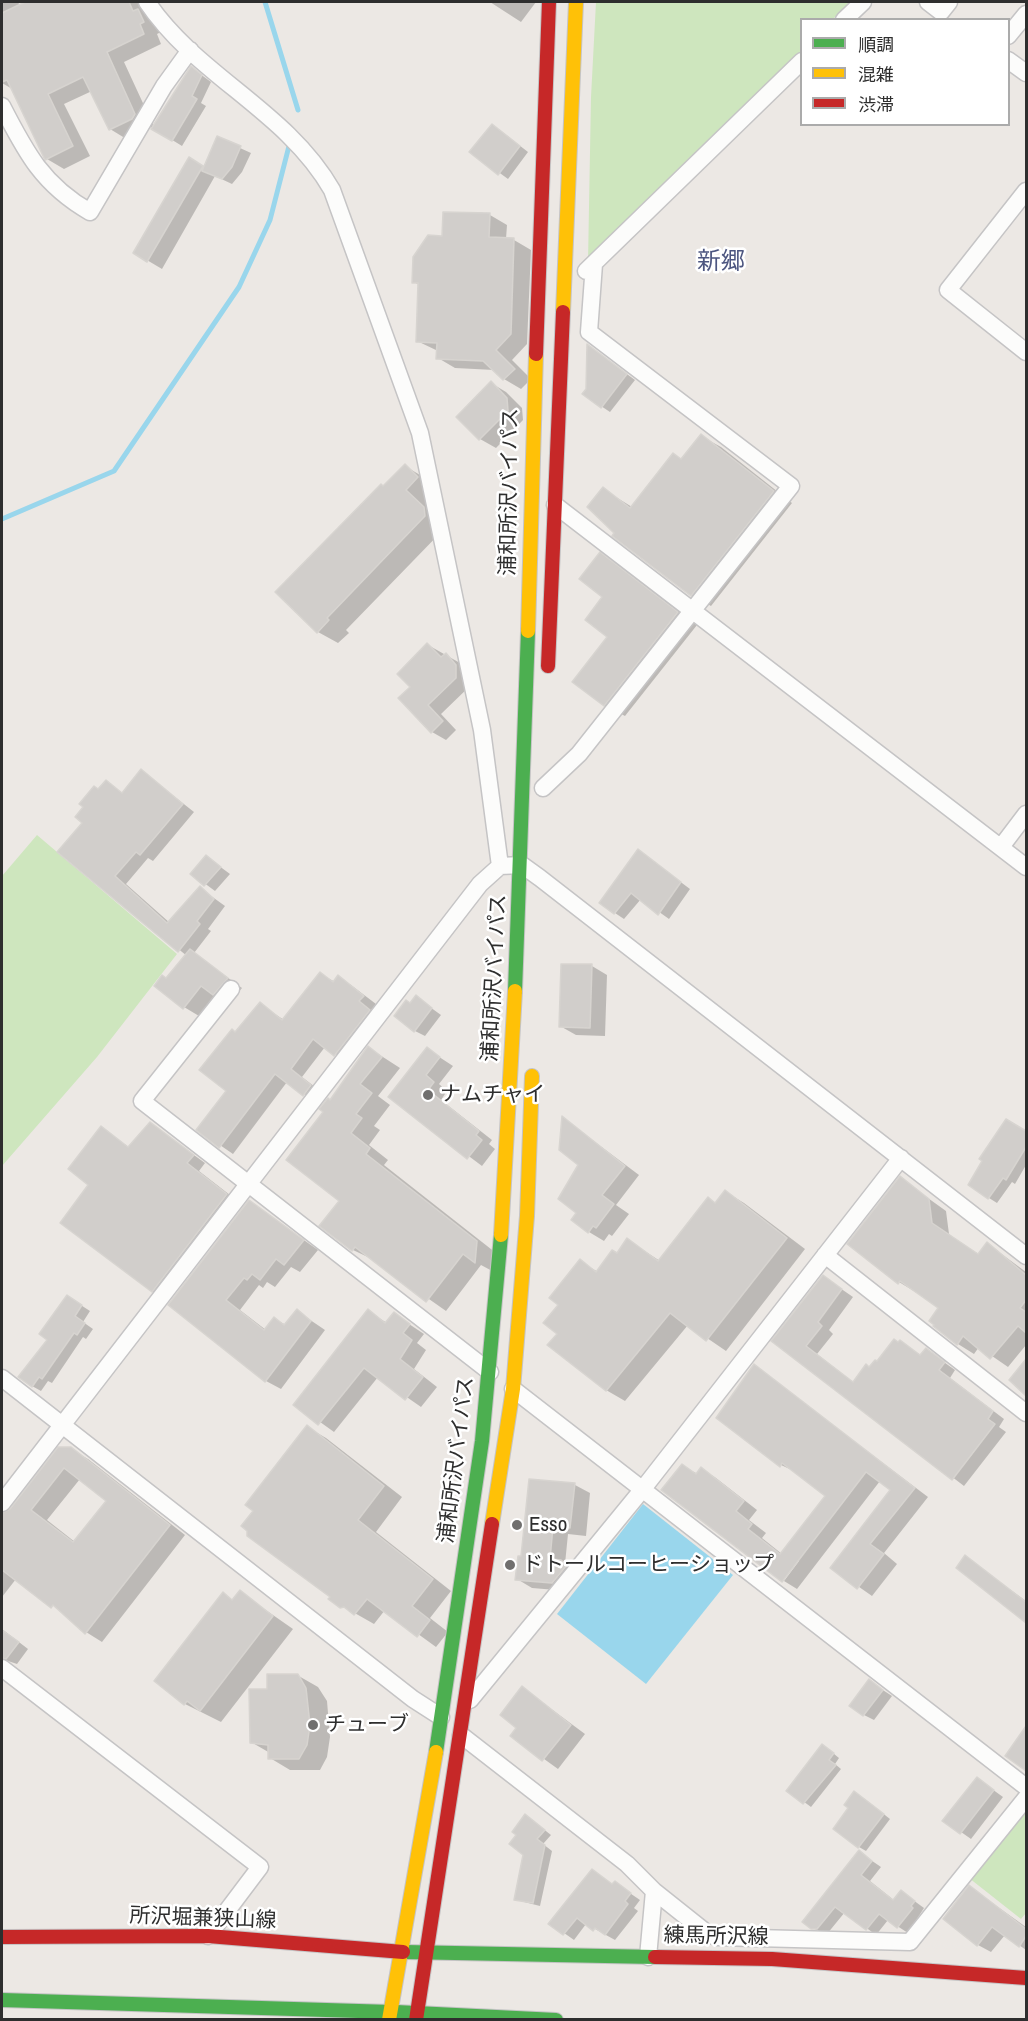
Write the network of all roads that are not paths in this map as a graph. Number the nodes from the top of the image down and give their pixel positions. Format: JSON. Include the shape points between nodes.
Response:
{"nodes":[{"id":1,"x":147,"y":2,"type":"edge"},
{"id":2,"x":549,"y":2,"type":"edge"},
{"id":3,"x":576,"y":2,"type":"edge"},
{"id":4,"x":863,"y":2,"type":"edge"},
{"id":5,"x":928,"y":2,"type":"edge"},
{"id":6,"x":949,"y":2,"type":"edge"},
{"id":7,"x":1026,"y":14,"type":"edge"},
{"id":8,"x":846,"y":18,"type":"edge"},
{"id":9,"x":1010,"y":34,"type":"edge"},
{"id":10,"x":190,"y":50,"type":"junction"},
{"id":11,"x":1010,"y":61,"type":"edge"},
{"id":12,"x":800,"y":62,"type":"edge"},
{"id":13,"x":1026,"y":73,"type":"edge"},
{"id":14,"x":2,"y":106,"type":"edge"},
{"id":15,"x":1026,"y":191,"type":"edge"},
{"id":16,"x":594,"y":264,"type":"junction"},
{"id":17,"x":565,"y":293,"type":"junction"},
{"id":18,"x":1026,"y":352,"type":"edge"},
{"id":19,"x":555,"y":505,"type":"junction"},
{"id":20,"x":694,"y":609,"type":"junction"},
{"id":21,"x":548,"y":682,"type":"dead end"},
{"id":22,"x":544,"y":765,"type":"dead end"},
{"id":23,"x":543,"y":794,"type":"joint"},
{"id":24,"x":1026,"y":814,"type":"edge"},
{"id":25,"x":1001,"y":847,"type":"junction"},
{"id":26,"x":541,"y":856,"type":"dead end"},
{"id":27,"x":522,"y":865,"type":"junction"},
{"id":28,"x":500,"y":866,"type":"junction"},
{"id":29,"x":1026,"y":867,"type":"edge"},
{"id":30,"x":540,"y":879,"type":"junction"},
{"id":31,"x":539,"y":901,"type":"dead end"},
{"id":32,"x":231,"y":989,"type":"dead end"},
{"id":33,"x":533,"y":1061,"type":"dead end"},
{"id":34,"x":901,"y":1158,"type":"junction"},
{"id":35,"x":249,"y":1185,"type":"junction"},
{"id":36,"x":825,"y":1255,"type":"junction"},
{"id":37,"x":1026,"y":1256,"type":"edge"},
{"id":38,"x":490,"y":1372,"type":"junction"},
{"id":39,"x":2,"y":1378,"type":"edge"},
{"id":40,"x":513,"y":1389,"type":"junction"},
{"id":41,"x":1026,"y":1413,"type":"edge"},
{"id":42,"x":62,"y":1426,"type":"junction"},
{"id":43,"x":642,"y":1490,"type":"junction"},
{"id":44,"x":2,"y":1503,"type":"edge"},
{"id":45,"x":2,"y":1668,"type":"edge"},
{"id":46,"x":465,"y":1706,"type":"junction"},
{"id":47,"x":441,"y":1717,"type":"junction"},
{"id":48,"x":460,"y":1735,"type":"junction"},
{"id":49,"x":1026,"y":1787,"type":"edge"},
{"id":50,"x":1026,"y":1798,"type":"edge"},
{"id":51,"x":654,"y":1891,"type":"junction"},
{"id":52,"x":208,"y":1936,"type":"junction"},
{"id":53,"x":2,"y":1937,"type":"edge"},
{"id":54,"x":403,"y":1952,"type":"junction"},
{"id":55,"x":428,"y":1952,"type":"junction"},
{"id":56,"x":648,"y":1957,"type":"junction"},
{"id":57,"x":1026,"y":1978,"type":"edge"},
{"id":58,"x":2,"y":2000,"type":"edge"},
{"id":59,"x":390,"y":2016,"type":"edge"},
{"id":60,"x":417,"y":2016,"type":"edge"},
{"id":61,"x":556,"y":2019,"type":"edge"}],
"edges":[{"from":1,"to":10,"type":"street"},
{"from":2,"to":27,"type":"main road","name":"浦和所沢バイパス"},
{"from":3,"to":17,"type":"main road","name":"浦和所沢バイパス"},
{"from":4,"to":8,"type":"street"},
{"from":5,"to":6,"type":"street","via":[[941,12]]},
{"from":7,"to":9,"type":"street"},
{"from":10,"to":14,"type":"street","via":[[164,86],[90,212],[67,199],[27,156]]},
{"from":10,"to":28,"type":"street","via":[[301,144],[332,190],[420,433],[482,730]]},
{"from":11,"to":13,"type":"street"},
{"from":12,"to":16,"type":"street"},
{"from":15,"to":18,"type":"street","via":[[948,290]]},
{"from":16,"to":17,"type":"street"},
{"from":16,"to":20,"type":"street","via":[[589,332],[791,486]]},
{"from":17,"to":19,"type":"main road","name":"浦和所沢バイパス"},
{"from":19,"to":20,"type":"street"},
{"from":19,"to":21,"type":"main road","name":"浦和所沢バイパス"},
{"from":20,"to":23,"type":"street"},
{"from":20,"to":25,"type":"street"},
{"from":22,"to":23,"type":"main road"},
{"from":24,"to":25,"type":"street"},
{"from":25,"to":29,"type":"street"},
{"from":26,"to":30,"type":"main road","name":"浦和所沢バイパス"},
{"from":27,"to":28,"type":"street"},
{"from":27,"to":30,"type":"street"},
{"from":27,"to":38,"type":"main road","name":"浦和所沢バイパス","via":[[507,1158]]},
{"from":28,"to":35,"type":"street","via":[[480,884]]},
{"from":30,"to":31,"type":"main road","name":"浦和所沢バイパス"},
{"from":30,"to":34,"type":"street"},
{"from":32,"to":35,"type":"street","via":[[142,1101]]},
{"from":33,"to":40,"type":"main road","name":"浦和所沢バイパス","via":[[527,1216]]},
{"from":34,"to":36,"type":"street"},
{"from":34,"to":37,"type":"street"},
{"from":35,"to":38,"type":"street"},
{"from":35,"to":42,"type":"street"},
{"from":36,"to":41,"type":"street"},
{"from":36,"to":43,"type":"street"},
{"from":38,"to":47,"type":"main road","name":"浦和所沢バイパス"},
{"from":39,"to":42,"type":"street"},
{"from":40,"to":43,"type":"street"},
{"from":40,"to":46,"type":"main road","name":"浦和所沢バイパス"},
{"from":42,"to":44,"type":"street"},
{"from":42,"to":47,"type":"street"},
{"from":43,"to":46,"type":"street"},
{"from":43,"to":49,"type":"street"},
{"from":45,"to":52,"type":"street","via":[[260,1868]]},
{"from":46,"to":48,"type":"main road","name":"浦和所沢バイパス"},
{"from":47,"to":54,"type":"main road","name":"浦和所沢バイパス"},
{"from":48,"to":51,"type":"street","via":[[627,1864]]},
{"from":48,"to":55,"type":"main road","name":"浦和所沢バイパス"},
{"from":50,"to":51,"type":"street","via":[[910,1942],[717,1937]]},
{"from":51,"to":56,"type":"street"},
{"from":52,"to":53,"type":"main road","name":"所沢堀兼狭山線"},
{"from":52,"to":54,"type":"main road","name":"所沢堀兼狭山線"},
{"from":54,"to":55,"type":"main road","name":"練馬所沢線"},
{"from":54,"to":59,"type":"main road","name":"浦和所沢バイパス"},
{"from":55,"to":56,"type":"main road","name":"練馬所沢線"},
{"from":55,"to":60,"type":"main road","name":"浦和所沢バイパス"},
{"from":56,"to":57,"type":"main road","name":"練馬所沢線","via":[[772,1959]]},
{"from":58,"to":59,"type":"main road"},
{"from":59,"to":60,"type":"main road"},
{"from":60,"to":61,"type":"main road"}]}
